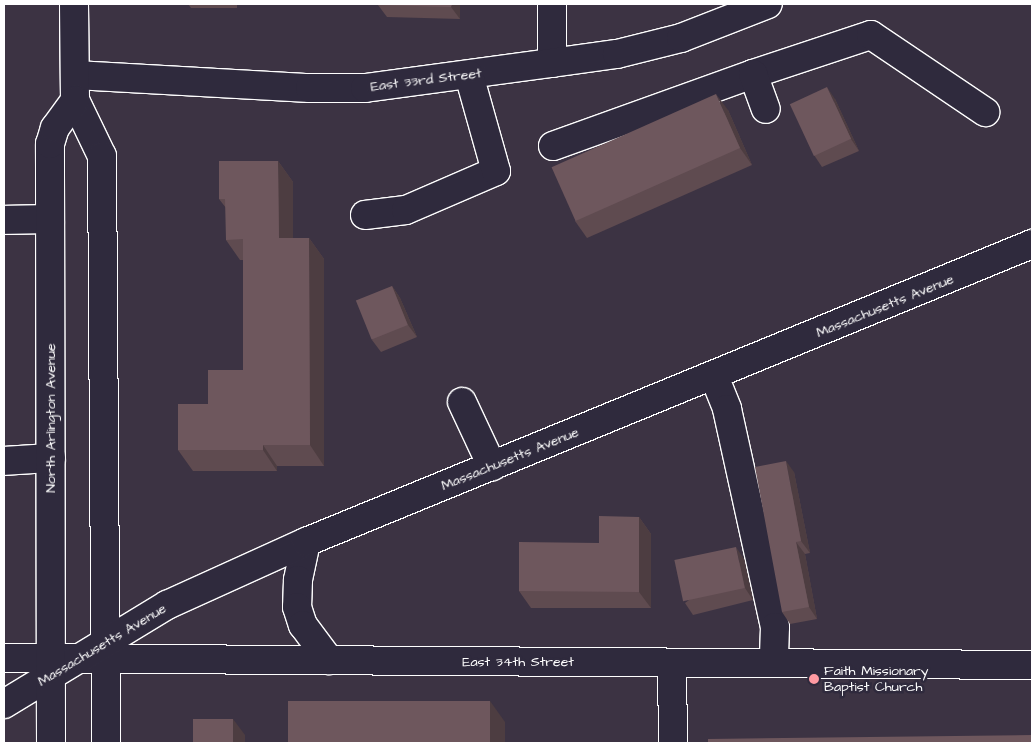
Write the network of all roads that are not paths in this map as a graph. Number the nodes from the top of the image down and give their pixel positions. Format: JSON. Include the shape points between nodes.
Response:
{"nodes":[{"id":1,"x":74,"y":4,"type":"edge"},
{"id":2,"x":552,"y":4,"type":"edge"},
{"id":3,"x":768,"y":4,"type":"edge"},
{"id":4,"x":552,"y":63,"type":"junction"},
{"id":5,"x":753,"y":74,"type":"junction"},
{"id":6,"x":469,"y":75,"type":"junction"},
{"id":7,"x":75,"y":88,"type":"junction"},
{"id":8,"x":766,"y":109,"type":"dead end"},
{"id":9,"x":985,"y":112,"type":"dead end"},
{"id":10,"x":553,"y":146,"type":"dead end"},
{"id":11,"x":365,"y":214,"type":"dead end"},
{"id":12,"x":50,"y":219,"type":"junction"},
{"id":13,"x":4,"y":220,"type":"edge"},
{"id":14,"x":1032,"y":244,"type":"edge"},
{"id":15,"x":714,"y":376,"type":"junction"},
{"id":16,"x":462,"y":402,"type":"dead end"},
{"id":17,"x":51,"y":458,"type":"junction"},
{"id":18,"x":4,"y":461,"type":"edge"},
{"id":19,"x":492,"y":466,"type":"junction"},
{"id":20,"x":306,"y":542,"type":"junction"},
{"id":21,"x":96,"y":652,"type":"junction"},
{"id":22,"x":4,"y":658,"type":"edge"},
{"id":23,"x":329,"y":660,"type":"junction"},
{"id":24,"x":672,"y":663,"type":"junction"},
{"id":25,"x":774,"y":664,"type":"junction"},
{"id":26,"x":1032,"y":665,"type":"edge"},
{"id":27,"x":51,"y":667,"type":"junction"},
{"id":28,"x":4,"y":704,"type":"edge"},
{"id":29,"x":52,"y":743,"type":"edge"},
{"id":30,"x":106,"y":743,"type":"edge"},
{"id":31,"x":673,"y":743,"type":"edge"}],
"edges":[{"from":1,"to":7,"type":"main road"},
{"from":2,"to":4,"type":"main road"},
{"from":3,"to":4,"type":"main road","name":"East 33rd Street","via":[[681,38],[617,54]]},
{"from":4,"to":6,"type":"main road","name":"East 33rd Street"},
{"from":5,"to":8,"type":"main road"},
{"from":5,"to":9,"type":"main road","via":[[872,35]]},
{"from":5,"to":10,"type":"main road"},
{"from":6,"to":7,"type":"main road","name":"East 33rd Street","via":[[335,90]]},
{"from":6,"to":11,"type":"main road","via":[[496,171],[406,210]]},
{"from":7,"to":12,"type":"main road","name":"North Arlington Avenue","via":[[51,137]]},
{"from":7,"to":21,"type":"main road","via":[[102,156]]},
{"from":12,"to":13,"type":"main road"},
{"from":12,"to":17,"type":"main road","name":"North Arlington Avenue"},
{"from":14,"to":15,"type":"main road","name":"Massachusetts Avenue"},
{"from":15,"to":19,"type":"main road","name":"Massachusetts Avenue"},
{"from":15,"to":25,"type":"main road","via":[[727,410],[775,627]]},
{"from":16,"to":19,"type":"main road"},
{"from":17,"to":18,"type":"main road"},
{"from":17,"to":27,"type":"main road","name":"North Arlington Avenue"},
{"from":19,"to":20,"type":"main road","name":"Massachusetts Avenue"},
{"from":20,"to":21,"type":"main road","name":"Massachusetts Avenue","via":[[167,605]]},
{"from":20,"to":23,"type":"main road","via":[[298,580],[297,607],[303,625]]},
{"from":21,"to":23,"type":"main road","name":"East 34th Street"},
{"from":21,"to":27,"type":"main road","name":"East 34th Street"},
{"from":21,"to":30,"type":"main road"},
{"from":22,"to":27,"type":"main road","name":"East 34th Street"},
{"from":23,"to":24,"type":"main road","name":"East 34th Street"},
{"from":24,"to":25,"type":"main road","name":"East 34th Street"},
{"from":24,"to":31,"type":"main road"},
{"from":25,"to":26,"type":"main road","name":"East 34th Street"},
{"from":27,"to":28,"type":"main road","name":"Massachusetts Avenue"},
{"from":27,"to":29,"type":"main road","name":"North Arlington Avenue"}]}
